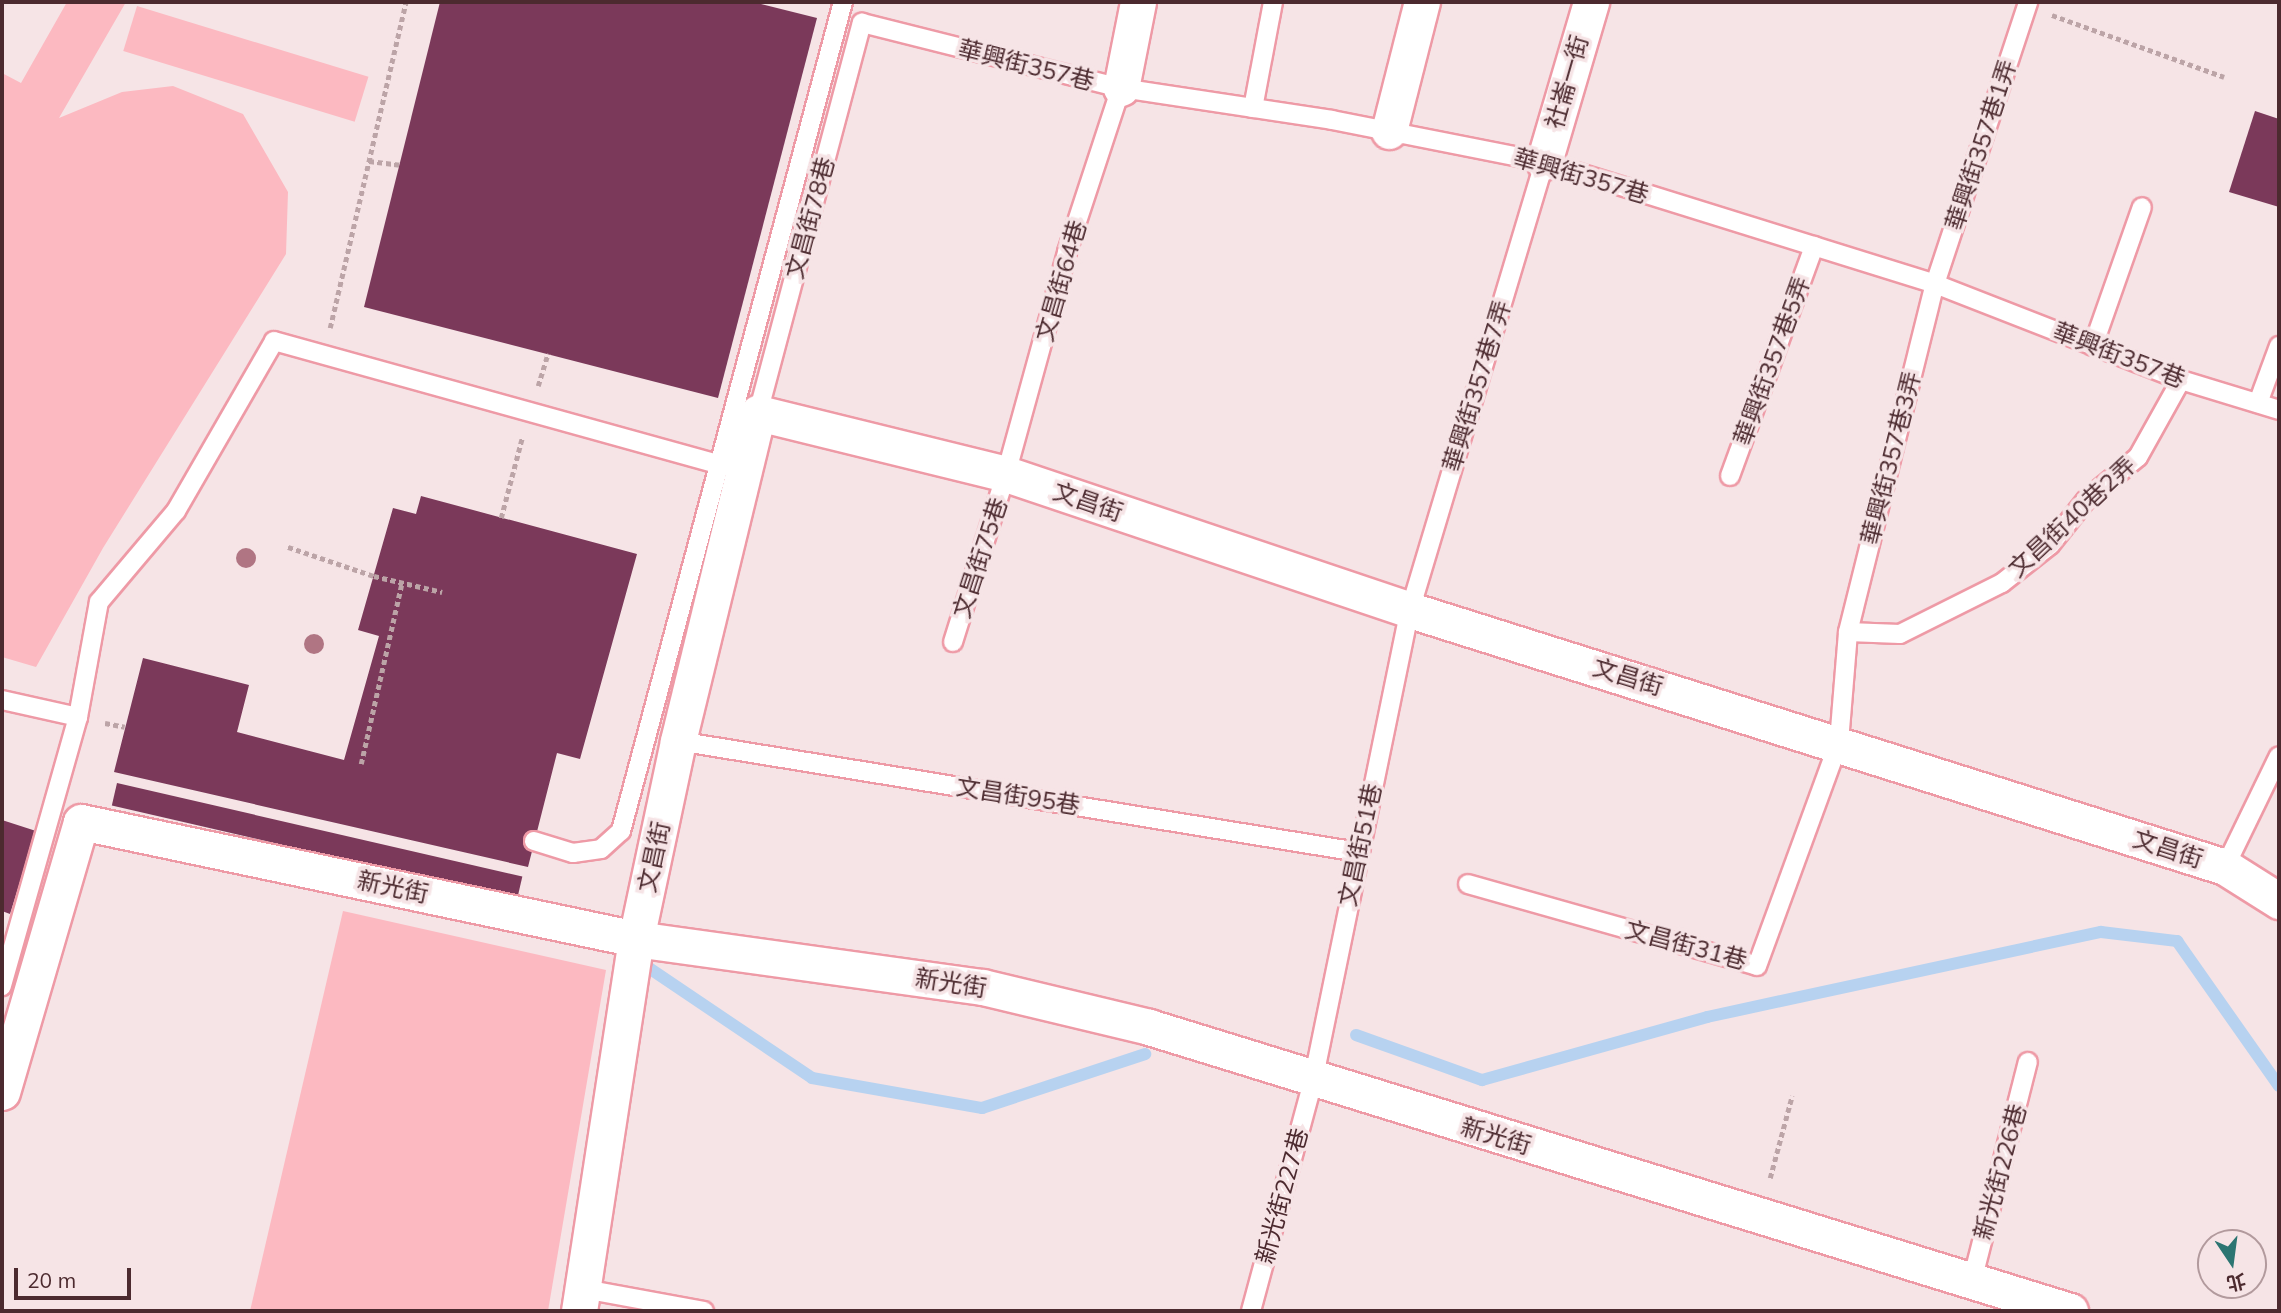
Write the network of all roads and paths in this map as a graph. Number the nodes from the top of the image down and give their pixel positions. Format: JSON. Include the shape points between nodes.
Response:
{"nodes":[{"id":1,"x":407,"y":2,"type":"edge"},
{"id":2,"x":843,"y":2,"type":"edge"},
{"id":3,"x":1138,"y":2,"type":"edge"},
{"id":4,"x":1273,"y":2,"type":"edge"},
{"id":5,"x":1422,"y":2,"type":"edge"},
{"id":6,"x":1591,"y":2,"type":"edge"},
{"id":7,"x":2027,"y":4,"type":"edge"},
{"id":8,"x":862,"y":23,"type":"joint"},
{"id":9,"x":2224,"y":77,"type":"dead end"},
{"id":10,"x":1121,"y":88,"type":"junction"},
{"id":11,"x":1252,"y":108,"type":"junction"},
{"id":12,"x":1389,"y":131,"type":"junction"},
{"id":13,"x":369,"y":161,"type":"junction"},
{"id":14,"x":1544,"y":163,"type":"junction"},
{"id":15,"x":400,"y":165,"type":"dead end"},
{"id":16,"x":2142,"y":207,"type":"dead end"},
{"id":17,"x":1814,"y":246,"type":"junction"},
{"id":18,"x":1935,"y":284,"type":"junction"},
{"id":19,"x":2094,"y":346,"type":"junction"},
{"id":20,"x":2279,"y":346,"type":"edge"},
{"id":21,"x":324,"y":354,"type":"junction"},
{"id":22,"x":2181,"y":380,"type":"junction"},
{"id":23,"x":2258,"y":403,"type":"junction"},
{"id":24,"x":2279,"y":410,"type":"edge"},
{"id":25,"x":758,"y":413,"type":"junction"},
{"id":26,"x":730,"y":468,"type":"junction"},
{"id":27,"x":1006,"y":474,"type":"junction"},
{"id":28,"x":1730,"y":477,"type":"dead end"},
{"id":29,"x":288,"y":547,"type":"dead end"},
{"id":30,"x":402,"y":582,"type":"junction"},
{"id":31,"x":442,"y":592,"type":"dead end"},
{"id":32,"x":1410,"y":610,"type":"junction"},
{"id":33,"x":1848,"y":632,"type":"junction"},
{"id":34,"x":953,"y":642,"type":"dead end"},
{"id":35,"x":2,"y":700,"type":"edge"},
{"id":36,"x":78,"y":718,"type":"junction"},
{"id":37,"x":678,"y":741,"type":"junction"},
{"id":38,"x":1839,"y":742,"type":"junction"},
{"id":39,"x":2279,"y":755,"type":"edge"},
{"id":40,"x":361,"y":764,"type":"dead end"},
{"id":41,"x":534,"y":841,"type":"dead end"},
{"id":42,"x":1359,"y":852,"type":"junction"},
{"id":43,"x":2225,"y":867,"type":"junction"},
{"id":44,"x":1468,"y":884,"type":"dead end"},
{"id":45,"x":2279,"y":901,"type":"edge"},
{"id":46,"x":636,"y":939,"type":"junction"},
{"id":47,"x":2,"y":986,"type":"edge"},
{"id":48,"x":2028,"y":1062,"type":"dead end"},
{"id":49,"x":1313,"y":1081,"type":"junction"},
{"id":50,"x":2,"y":1092,"type":"edge"},
{"id":51,"x":1792,"y":1096,"type":"dead end"},
{"id":52,"x":1760,"y":1217,"type":"junction"},
{"id":53,"x":1972,"y":1281,"type":"junction"},
{"id":54,"x":582,"y":1300,"type":"edge"},
{"id":55,"x":704,"y":1311,"type":"edge"},
{"id":56,"x":1251,"y":1311,"type":"edge"},
{"id":57,"x":2070,"y":1311,"type":"edge"}],
"edges":[{"from":1,"to":13,"type":"path"},
{"from":2,"to":26,"type":"lane"},
{"from":3,"to":10,"type":"street"},
{"from":4,"to":11,"type":"lane"},
{"from":5,"to":12,"type":"street"},
{"from":6,"to":14,"type":"street","name":"社崙一街"},
{"from":7,"to":9,"type":"path"},
{"from":7,"to":18,"type":"lane","name":"華興街357巷1弄"},
{"from":8,"to":10,"type":"lane","name":"華興街357巷"},
{"from":8,"to":25,"type":"lane","name":"文昌街78巷"},
{"from":10,"to":11,"type":"lane","name":"華興街357巷"},
{"from":10,"to":27,"type":"lane","name":"文昌街64巷","via":[[1067,252]]},
{"from":11,"to":12,"type":"lane","name":"華興街357巷"},
{"from":12,"to":14,"type":"lane","name":"華興街357巷"},
{"from":13,"to":15,"type":"path"},
{"from":13,"to":21,"type":"path"},
{"from":14,"to":17,"type":"lane","name":"華興街357巷"},
{"from":14,"to":32,"type":"lane","name":"華興街357巷7弄"},
{"from":16,"to":19,"type":"lane"},
{"from":17,"to":18,"type":"lane","name":"華興街357巷"},
{"from":17,"to":28,"type":"lane","name":"華興街357巷5弄"},
{"from":18,"to":19,"type":"lane","name":"華興街357巷"},
{"from":18,"to":33,"type":"lane","name":"華興街357巷3弄"},
{"from":19,"to":22,"type":"lane","name":"華興街357巷"},
{"from":20,"to":23,"type":"lane"},
{"from":21,"to":26,"type":"lane"},
{"from":21,"to":36,"type":"lane","via":[[274,341],[176,511],[99,602]]},
{"from":22,"to":23,"type":"lane","name":"華興街357巷"},
{"from":22,"to":33,"type":"lane","name":"文昌街40巷2弄","via":[[2138,457],[2086,500],[2050,545],[2002,583],[1900,634]]},
{"from":23,"to":24,"type":"lane","name":"華興街357巷"},
{"from":25,"to":26,"type":"street","name":"文昌街"},
{"from":25,"to":27,"type":"street","name":"文昌街"},
{"from":26,"to":37,"type":"street","name":"文昌街"},
{"from":26,"to":41,"type":"lane","via":[[621,831],[601,849],[573,853]]},
{"from":27,"to":32,"type":"street","name":"文昌街"},
{"from":27,"to":34,"type":"lane","name":"文昌街75巷"},
{"from":29,"to":30,"type":"path"},
{"from":30,"to":31,"type":"path"},
{"from":30,"to":40,"type":"path"},
{"from":32,"to":38,"type":"street","name":"文昌街"},
{"from":32,"to":42,"type":"lane","name":"文昌街51巷"},
{"from":33,"to":38,"type":"lane","name":"華興街357巷3弄"},
{"from":35,"to":36,"type":"lane"},
{"from":36,"to":47,"type":"lane"},
{"from":37,"to":42,"type":"lane","name":"文昌街95巷"},
{"from":37,"to":46,"type":"street","name":"文昌街"},
{"from":38,"to":43,"type":"street","name":"文昌街"},
{"from":38,"to":44,"type":"lane","name":"文昌街31巷","via":[[1757,966]]},
{"from":39,"to":43,"type":"lane"},
{"from":42,"to":49,"type":"lane","name":"文昌街51巷"},
{"from":43,"to":45,"type":"street","name":"文昌街"},
{"from":46,"to":49,"type":"street","name":"新光街","via":[[983,987],[1149,1027]]},
{"from":46,"to":50,"type":"street","name":"新光街","via":[[81,822]]},
{"from":46,"to":54,"type":"street","name":"文昌街"},
{"from":48,"to":53,"type":"lane","name":"新光街226巷"},
{"from":49,"to":52,"type":"street","name":"新光街"},
{"from":49,"to":56,"type":"lane","name":"新光街227巷"},
{"from":51,"to":52,"type":"path"},
{"from":52,"to":53,"type":"street","name":"新光街"},
{"from":53,"to":57,"type":"street","name":"新光街"},
{"from":54,"to":55,"type":"lane"}]}
